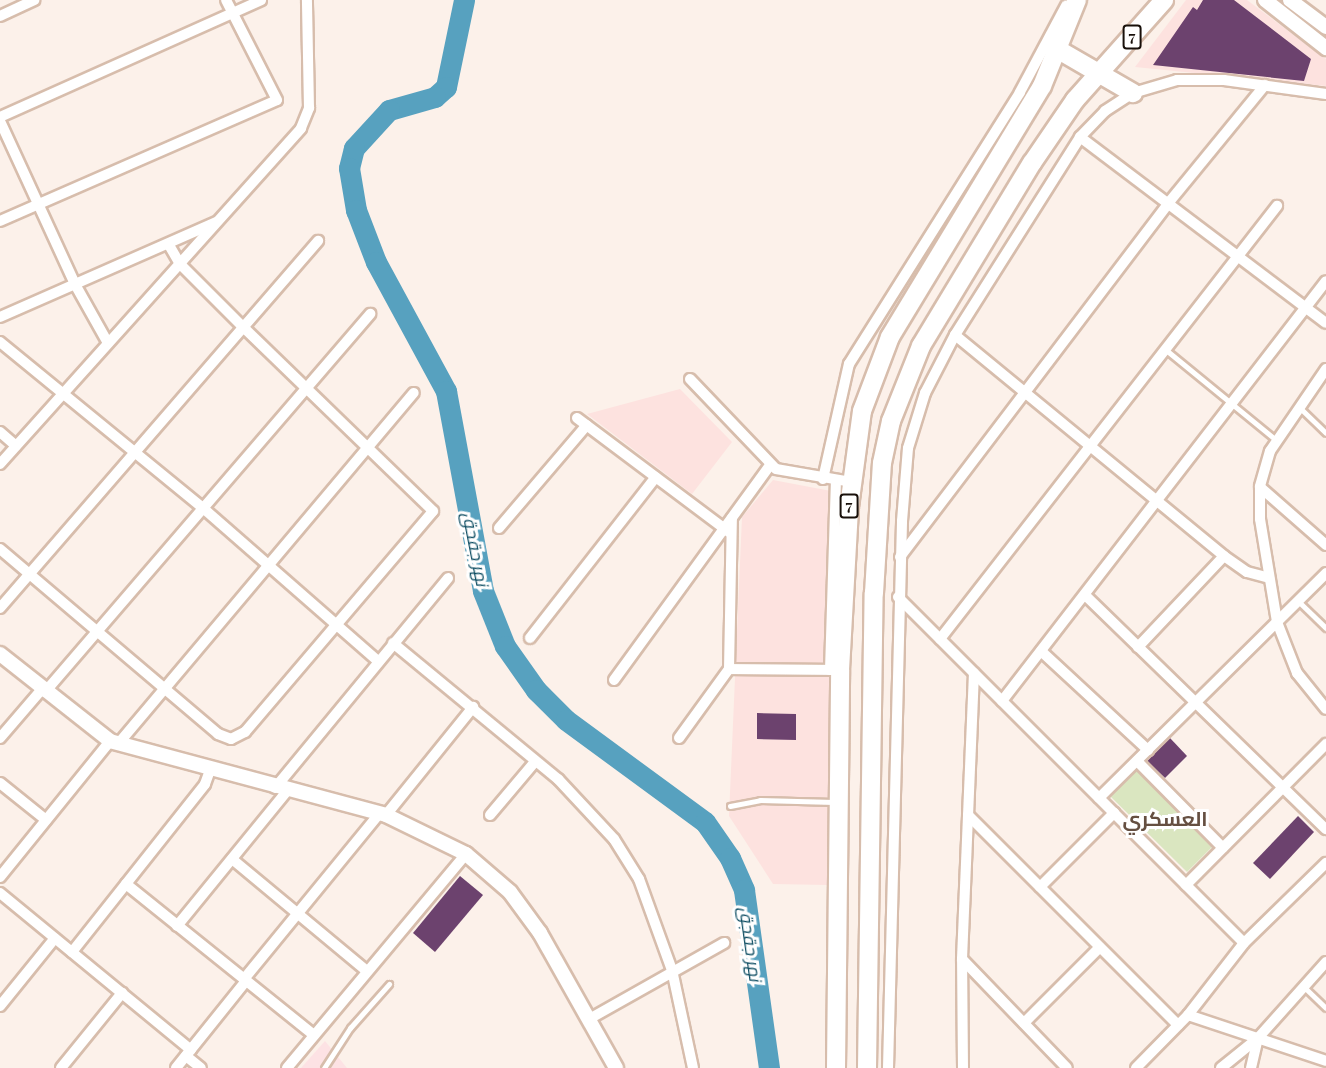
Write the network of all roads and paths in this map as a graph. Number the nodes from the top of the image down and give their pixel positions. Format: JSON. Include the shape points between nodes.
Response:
{"nodes":[{"id":1,"x":35,"y":0,"type":"edge"},
{"id":2,"x":226,"y":0,"type":"edge"},
{"id":3,"x":261,"y":0,"type":"edge"},
{"id":4,"x":307,"y":0,"type":"edge"},
{"id":5,"x":1164,"y":0,"type":"edge"},
{"id":6,"x":1265,"y":0,"type":"edge"},
{"id":7,"x":1290,"y":0,"type":"edge"},
{"id":8,"x":1071,"y":3,"type":"edge"},
{"id":9,"x":232,"y":12,"type":"junction"},
{"id":10,"x":0,"y":16,"type":"edge"},
{"id":11,"x":1326,"y":27,"type":"edge"},
{"id":12,"x":1326,"y":48,"type":"edge"},
{"id":13,"x":1057,"y":50,"type":"junction"},
{"id":14,"x":1099,"y":73,"type":"junction"},
{"id":15,"x":1265,"y":85,"type":"junction"},
{"id":16,"x":1133,"y":93,"type":"junction"},
{"id":17,"x":1326,"y":94,"type":"edge"},
{"id":18,"x":0,"y":119,"type":"edge"},
{"id":19,"x":1080,"y":137,"type":"junction"},
{"id":20,"x":1170,"y":201,"type":"junction"},
{"id":21,"x":38,"y":204,"type":"junction"},
{"id":22,"x":1278,"y":206,"type":"dead end"},
{"id":23,"x":221,"y":220,"type":"junction"},
{"id":24,"x":0,"y":221,"type":"edge"},
{"id":25,"x":318,"y":241,"type":"dead end"},
{"id":26,"x":169,"y":244,"type":"junction"},
{"id":27,"x":1239,"y":256,"type":"junction"},
{"id":28,"x":180,"y":264,"type":"junction"},
{"id":29,"x":1326,"y":281,"type":"edge"},
{"id":30,"x":76,"y":286,"type":"junction"},
{"id":31,"x":1306,"y":307,"type":"junction"},
{"id":32,"x":370,"y":314,"type":"dead end"},
{"id":33,"x":0,"y":316,"type":"edge"},
{"id":34,"x":1326,"y":323,"type":"edge"},
{"id":35,"x":242,"y":326,"type":"junction"},
{"id":36,"x":955,"y":335,"type":"junction"},
{"id":37,"x":0,"y":342,"type":"edge"},
{"id":38,"x":108,"y":343,"type":"junction"},
{"id":39,"x":1166,"y":350,"type":"junction"},
{"id":40,"x":1326,"y":369,"type":"edge"},
{"id":41,"x":690,"y":379,"type":"dead end"},
{"id":42,"x":304,"y":389,"type":"junction"},
{"id":43,"x":63,"y":392,"type":"junction"},
{"id":44,"x":414,"y":393,"type":"dead end"},
{"id":45,"x":1025,"y":393,"type":"junction"},
{"id":46,"x":1231,"y":404,"type":"junction"},
{"id":47,"x":1298,"y":406,"type":"junction"},
{"id":48,"x":577,"y":418,"type":"dead end"},
{"id":49,"x":587,"y":425,"type":"junction"},
{"id":50,"x":0,"y":432,"type":"edge"},
{"id":51,"x":1326,"y":433,"type":"edge"},
{"id":52,"x":1276,"y":440,"type":"junction"},
{"id":53,"x":16,"y":446,"type":"junction"},
{"id":54,"x":1090,"y":447,"type":"junction"},
{"id":55,"x":367,"y":448,"type":"junction"},
{"id":56,"x":134,"y":452,"type":"junction"},
{"id":57,"x":0,"y":464,"type":"edge"},
{"id":58,"x":770,"y":465,"type":"junction"},
{"id":59,"x":656,"y":477,"type":"junction"},
{"id":60,"x":823,"y":479,"type":"junction"},
{"id":61,"x":844,"y":481,"type":"junction"},
{"id":62,"x":1260,"y":487,"type":"junction"},
{"id":63,"x":1156,"y":501,"type":"junction"},
{"id":64,"x":202,"y":508,"type":"junction"},
{"id":65,"x":499,"y":528,"type":"dead end"},
{"id":66,"x":728,"y":531,"type":"junction"},
{"id":67,"x":1326,"y":545,"type":"edge"},
{"id":68,"x":0,"y":549,"type":"edge"},
{"id":69,"x":1224,"y":556,"type":"junction"},
{"id":70,"x":900,"y":557,"type":"junction"},
{"id":71,"x":268,"y":564,"type":"junction"},
{"id":72,"x":1326,"y":573,"type":"edge"},
{"id":73,"x":30,"y":574,"type":"junction"},
{"id":74,"x":448,"y":578,"type":"dead end"},
{"id":75,"x":1269,"y":578,"type":"junction"},
{"id":76,"x":1085,"y":595,"type":"junction"},
{"id":77,"x":898,"y":597,"type":"junction"},
{"id":78,"x":1298,"y":601,"type":"junction"},
{"id":79,"x":0,"y":608,"type":"edge"},
{"id":80,"x":1277,"y":622,"type":"junction"},
{"id":81,"x":335,"y":623,"type":"junction"},
{"id":82,"x":1326,"y":628,"type":"edge"},
{"id":83,"x":98,"y":632,"type":"junction"},
{"id":84,"x":530,"y":638,"type":"dead end"},
{"id":85,"x":940,"y":639,"type":"junction"},
{"id":86,"x":393,"y":643,"type":"junction"},
{"id":87,"x":1138,"y":647,"type":"junction"},
{"id":88,"x":1041,"y":651,"type":"junction"},
{"id":89,"x":0,"y":654,"type":"edge"},
{"id":90,"x":378,"y":661,"type":"junction"},
{"id":91,"x":729,"y":669,"type":"junction"},
{"id":92,"x":835,"y":670,"type":"junction"},
{"id":93,"x":974,"y":673,"type":"junction"},
{"id":94,"x":614,"y":680,"type":"dead end"},
{"id":95,"x":164,"y":688,"type":"junction"},
{"id":96,"x":44,"y":690,"type":"junction"},
{"id":97,"x":1002,"y":701,"type":"junction"},
{"id":98,"x":1196,"y":703,"type":"junction"},
{"id":99,"x":473,"y":707,"type":"junction"},
{"id":100,"x":1326,"y":709,"type":"edge"},
{"id":101,"x":0,"y":738,"type":"edge"},
{"id":102,"x":679,"y":738,"type":"dead end"},
{"id":103,"x":114,"y":743,"type":"junction"},
{"id":104,"x":1326,"y":744,"type":"edge"},
{"id":105,"x":1148,"y":750,"type":"junction"},
{"id":106,"x":1137,"y":761,"type":"junction"},
{"id":107,"x":534,"y":763,"type":"junction"},
{"id":108,"x":210,"y":770,"type":"junction"},
{"id":109,"x":0,"y":783,"type":"edge"},
{"id":110,"x":1283,"y":787,"type":"junction"},
{"id":111,"x":281,"y":789,"type":"junction"},
{"id":112,"x":1100,"y":798,"type":"junction"},
{"id":113,"x":839,"y":802,"type":"junction"},
{"id":114,"x":730,"y":806,"type":"dead end"},
{"id":115,"x":1114,"y":813,"type":"junction"},
{"id":116,"x":383,"y":814,"type":"junction"},
{"id":117,"x":490,"y":815,"type":"dead end"},
{"id":118,"x":968,"y":815,"type":"junction"},
{"id":119,"x":46,"y":820,"type":"junction"},
{"id":120,"x":1326,"y":829,"type":"edge"},
{"id":121,"x":1223,"y":848,"type":"junction"},
{"id":122,"x":466,"y":854,"type":"junction"},
{"id":123,"x":232,"y":859,"type":"junction"},
{"id":124,"x":1326,"y":862,"type":"edge"},
{"id":125,"x":0,"y":877,"type":"edge"},
{"id":126,"x":126,"y":884,"type":"junction"},
{"id":127,"x":1186,"y":885,"type":"junction"},
{"id":128,"x":1041,"y":887,"type":"junction"},
{"id":129,"x":0,"y":893,"type":"edge"},
{"id":130,"x":298,"y":914,"type":"junction"},
{"id":131,"x":177,"y":926,"type":"junction"},
{"id":132,"x":55,"y":938,"type":"junction"},
{"id":133,"x":724,"y":943,"type":"dead end"},
{"id":134,"x":1244,"y":943,"type":"junction"},
{"id":135,"x":1100,"y":947,"type":"junction"},
{"id":136,"x":72,"y":952,"type":"junction"},
{"id":137,"x":962,"y":959,"type":"junction"},
{"id":138,"x":1326,"y":962,"type":"edge"},
{"id":139,"x":672,"y":970,"type":"junction"},
{"id":140,"x":367,"y":971,"type":"junction"},
{"id":141,"x":245,"y":980,"type":"junction"},
{"id":142,"x":389,"y":984,"type":"dead end"},
{"id":143,"x":1303,"y":986,"type":"junction"},
{"id":144,"x":122,"y":993,"type":"junction"},
{"id":145,"x":0,"y":1006,"type":"edge"},
{"id":146,"x":1326,"y":1008,"type":"edge"},
{"id":147,"x":1188,"y":1015,"type":"junction"},
{"id":148,"x":591,"y":1018,"type":"junction"},
{"id":149,"x":1024,"y":1023,"type":"junction"},
{"id":150,"x":1178,"y":1025,"type":"junction"},
{"id":151,"x":314,"y":1035,"type":"junction"},
{"id":152,"x":1258,"y":1038,"type":"junction"},
{"id":153,"x":188,"y":1053,"type":"junction"},
{"id":154,"x":1326,"y":1061,"type":"edge"},
{"id":155,"x":61,"y":1068,"type":"edge"},
{"id":156,"x":176,"y":1068,"type":"edge"},
{"id":157,"x":201,"y":1068,"type":"edge"},
{"id":158,"x":287,"y":1068,"type":"edge"},
{"id":159,"x":324,"y":1068,"type":"edge"},
{"id":160,"x":616,"y":1068,"type":"edge"},
{"id":161,"x":693,"y":1068,"type":"edge"},
{"id":162,"x":836,"y":1068,"type":"edge"},
{"id":163,"x":867,"y":1068,"type":"edge"},
{"id":164,"x":888,"y":1068,"type":"edge"},
{"id":165,"x":963,"y":1068,"type":"edge"},
{"id":166,"x":1067,"y":1068,"type":"edge"},
{"id":167,"x":1136,"y":1068,"type":"edge"},
{"id":168,"x":1221,"y":1068,"type":"edge"},
{"id":169,"x":1251,"y":1068,"type":"edge"}],
"edges":[{"from":1,"to":10,"type":"street"},
{"from":2,"to":9,"type":"street"},
{"from":3,"to":9,"type":"street"},
{"from":4,"to":23,"type":"street","via":[[308,115]]},
{"from":5,"to":14,"type":"highway","number":"7"},
{"from":6,"to":12,"type":"street"},
{"from":7,"to":11,"type":"street"},
{"from":8,"to":13,"type":"highway","number":"7"},
{"from":8,"to":60,"type":"street","via":[[1020,92],[849,364]]},
{"from":9,"to":18,"type":"street"},
{"from":9,"to":21,"type":"street","via":[[277,100]]},
{"from":13,"to":14,"type":"highway"},
{"from":13,"to":61,"type":"highway","number":"7","via":[[1027,111],[890,337],[862,411]]},
{"from":14,"to":16,"type":"highway"},
{"from":14,"to":163,"type":"highway","number":"7","via":[[1032,163],[921,346],[897,399],[885,442],[874,593]]},
{"from":15,"to":16,"type":"street","via":[[1193,79]]},
{"from":15,"to":17,"type":"street"},
{"from":15,"to":20,"type":"street"},
{"from":16,"to":19,"type":"street","via":[[1105,111]]},
{"from":18,"to":21,"type":"street"},
{"from":19,"to":20,"type":"street"},
{"from":19,"to":36,"type":"street"},
{"from":20,"to":27,"type":"street"},
{"from":20,"to":45,"type":"street"},
{"from":21,"to":24,"type":"street"},
{"from":21,"to":30,"type":"street"},
{"from":22,"to":27,"type":"street"},
{"from":23,"to":26,"type":"street"},
{"from":23,"to":28,"type":"street"},
{"from":25,"to":35,"type":"street"},
{"from":26,"to":28,"type":"street"},
{"from":26,"to":30,"type":"street"},
{"from":27,"to":31,"type":"street"},
{"from":27,"to":39,"type":"street"},
{"from":28,"to":35,"type":"street"},
{"from":28,"to":38,"type":"street"},
{"from":29,"to":31,"type":"street"},
{"from":30,"to":33,"type":"street"},
{"from":30,"to":38,"type":"street"},
{"from":31,"to":34,"type":"street"},
{"from":31,"to":46,"type":"street"},
{"from":32,"to":42,"type":"street"},
{"from":35,"to":42,"type":"street"},
{"from":35,"to":56,"type":"street"},
{"from":36,"to":45,"type":"street"},
{"from":36,"to":70,"type":"street","via":[[912,429]]},
{"from":37,"to":43,"type":"street"},
{"from":38,"to":43,"type":"street"},
{"from":39,"to":46,"type":"lane"},
{"from":39,"to":54,"type":"street"},
{"from":40,"to":47,"type":"street"},
{"from":41,"to":58,"type":"street"},
{"from":42,"to":55,"type":"street"},
{"from":42,"to":64,"type":"street"},
{"from":43,"to":53,"type":"street"},
{"from":43,"to":56,"type":"street"},
{"from":44,"to":55,"type":"street"},
{"from":45,"to":54,"type":"street"},
{"from":45,"to":70,"type":"street"},
{"from":46,"to":52,"type":"lane"},
{"from":46,"to":63,"type":"street"},
{"from":47,"to":51,"type":"lane"},
{"from":47,"to":52,"type":"street"},
{"from":48,"to":49,"type":"street"},
{"from":49,"to":59,"type":"street"},
{"from":49,"to":65,"type":"street"},
{"from":50,"to":53,"type":"street"},
{"from":52,"to":62,"type":"street"},
{"from":53,"to":57,"type":"street"},
{"from":54,"to":63,"type":"street"},
{"from":54,"to":85,"type":"street"},
{"from":55,"to":71,"type":"street"},
{"from":55,"to":81,"type":"street","via":[[433,511]]},
{"from":56,"to":64,"type":"street"},
{"from":56,"to":73,"type":"street"},
{"from":58,"to":60,"type":"street","via":[[782,472]]},
{"from":58,"to":66,"type":"street","via":[[732,517]]},
{"from":59,"to":66,"type":"street"},
{"from":59,"to":84,"type":"street"},
{"from":60,"to":61,"type":"street"},
{"from":61,"to":92,"type":"highway","number":"7"},
{"from":62,"to":67,"type":"street"},
{"from":62,"to":75,"type":"street","via":[[1261,536]]},
{"from":63,"to":69,"type":"street"},
{"from":63,"to":76,"type":"street"},
{"from":64,"to":71,"type":"street"},
{"from":64,"to":83,"type":"street"},
{"from":66,"to":91,"type":"street"},
{"from":66,"to":94,"type":"street"},
{"from":68,"to":73,"type":"street"},
{"from":69,"to":75,"type":"street","via":[[1247,572]]},
{"from":69,"to":87,"type":"street"},
{"from":70,"to":77,"type":"street"},
{"from":71,"to":81,"type":"street"},
{"from":71,"to":95,"type":"street"},
{"from":72,"to":78,"type":"street"},
{"from":73,"to":79,"type":"street"},
{"from":73,"to":83,"type":"street"},
{"from":74,"to":86,"type":"street"},
{"from":75,"to":80,"type":"street"},
{"from":76,"to":87,"type":"street"},
{"from":76,"to":88,"type":"street"},
{"from":77,"to":85,"type":"street"},
{"from":77,"to":164,"type":"street"},
{"from":78,"to":80,"type":"street"},
{"from":78,"to":82,"type":"lane"},
{"from":80,"to":98,"type":"street"},
{"from":80,"to":100,"type":"street","via":[[1297,673]]},
{"from":81,"to":90,"type":"street"},
{"from":81,"to":95,"type":"street","via":[[235,739],[218,734]]},
{"from":83,"to":95,"type":"street"},
{"from":83,"to":96,"type":"street"},
{"from":85,"to":93,"type":"street"},
{"from":86,"to":90,"type":"street"},
{"from":86,"to":99,"type":"street"},
{"from":87,"to":98,"type":"street"},
{"from":88,"to":97,"type":"street"},
{"from":88,"to":105,"type":"street"},
{"from":89,"to":96,"type":"street"},
{"from":90,"to":111,"type":"street"},
{"from":91,"to":92,"type":"street"},
{"from":91,"to":102,"type":"street"},
{"from":92,"to":113,"type":"highway","number":"7"},
{"from":93,"to":97,"type":"street"},
{"from":93,"to":118,"type":"street"},
{"from":95,"to":103,"type":"street"},
{"from":96,"to":101,"type":"street"},
{"from":96,"to":103,"type":"street"},
{"from":97,"to":112,"type":"street"},
{"from":98,"to":105,"type":"street"},
{"from":98,"to":110,"type":"street"},
{"from":99,"to":107,"type":"street"},
{"from":99,"to":116,"type":"street"},
{"from":103,"to":108,"type":"street"},
{"from":103,"to":119,"type":"street"},
{"from":104,"to":110,"type":"street"},
{"from":105,"to":106,"type":"street"},
{"from":106,"to":112,"type":"street"},
{"from":106,"to":121,"type":"street"},
{"from":107,"to":117,"type":"street"},
{"from":107,"to":139,"type":"street","via":[[572,792],[627,857]]},
{"from":108,"to":111,"type":"street"},
{"from":108,"to":126,"type":"street","via":[[205,784]]},
{"from":109,"to":119,"type":"street"},
{"from":110,"to":120,"type":"street"},
{"from":110,"to":121,"type":"street"},
{"from":111,"to":116,"type":"street"},
{"from":111,"to":123,"type":"street"},
{"from":112,"to":115,"type":"street"},
{"from":113,"to":114,"type":"lane","via":[[760,800]]},
{"from":113,"to":162,"type":"highway","number":"7"},
{"from":115,"to":127,"type":"street"},
{"from":115,"to":128,"type":"street"},
{"from":116,"to":122,"type":"street"},
{"from":116,"to":130,"type":"street"},
{"from":118,"to":128,"type":"street"},
{"from":118,"to":137,"type":"street"},
{"from":119,"to":125,"type":"street"},
{"from":121,"to":127,"type":"street"},
{"from":122,"to":140,"type":"street"},
{"from":122,"to":148,"type":"street","via":[[496,878],[523,909]]},
{"from":123,"to":130,"type":"street"},
{"from":123,"to":131,"type":"street"},
{"from":124,"to":134,"type":"street"},
{"from":126,"to":131,"type":"street"},
{"from":126,"to":136,"type":"street"},
{"from":127,"to":134,"type":"street"},
{"from":128,"to":135,"type":"street"},
{"from":129,"to":132,"type":"street"},
{"from":130,"to":140,"type":"street"},
{"from":130,"to":141,"type":"street"},
{"from":131,"to":141,"type":"street"},
{"from":132,"to":136,"type":"street"},
{"from":132,"to":145,"type":"street"},
{"from":133,"to":139,"type":"street"},
{"from":134,"to":147,"type":"street"},
{"from":135,"to":149,"type":"street"},
{"from":135,"to":150,"type":"street"},
{"from":136,"to":144,"type":"street"},
{"from":137,"to":149,"type":"street"},
{"from":137,"to":165,"type":"street"},
{"from":138,"to":143,"type":"street"},
{"from":139,"to":148,"type":"street"},
{"from":139,"to":161,"type":"street"},
{"from":140,"to":151,"type":"street"},
{"from":141,"to":151,"type":"street"},
{"from":141,"to":153,"type":"street"},
{"from":142,"to":159,"type":"lane","via":[[350,1028]]},
{"from":143,"to":146,"type":"lane"},
{"from":143,"to":152,"type":"street"},
{"from":144,"to":153,"type":"street"},
{"from":144,"to":155,"type":"street"},
{"from":147,"to":150,"type":"street"},
{"from":147,"to":152,"type":"street"},
{"from":148,"to":160,"type":"street"},
{"from":149,"to":166,"type":"street"},
{"from":150,"to":167,"type":"street"},
{"from":151,"to":158,"type":"street"},
{"from":152,"to":154,"type":"street"},
{"from":152,"to":168,"type":"street"},
{"from":152,"to":169,"type":"street"},
{"from":153,"to":156,"type":"street"},
{"from":153,"to":157,"type":"street"}]}
